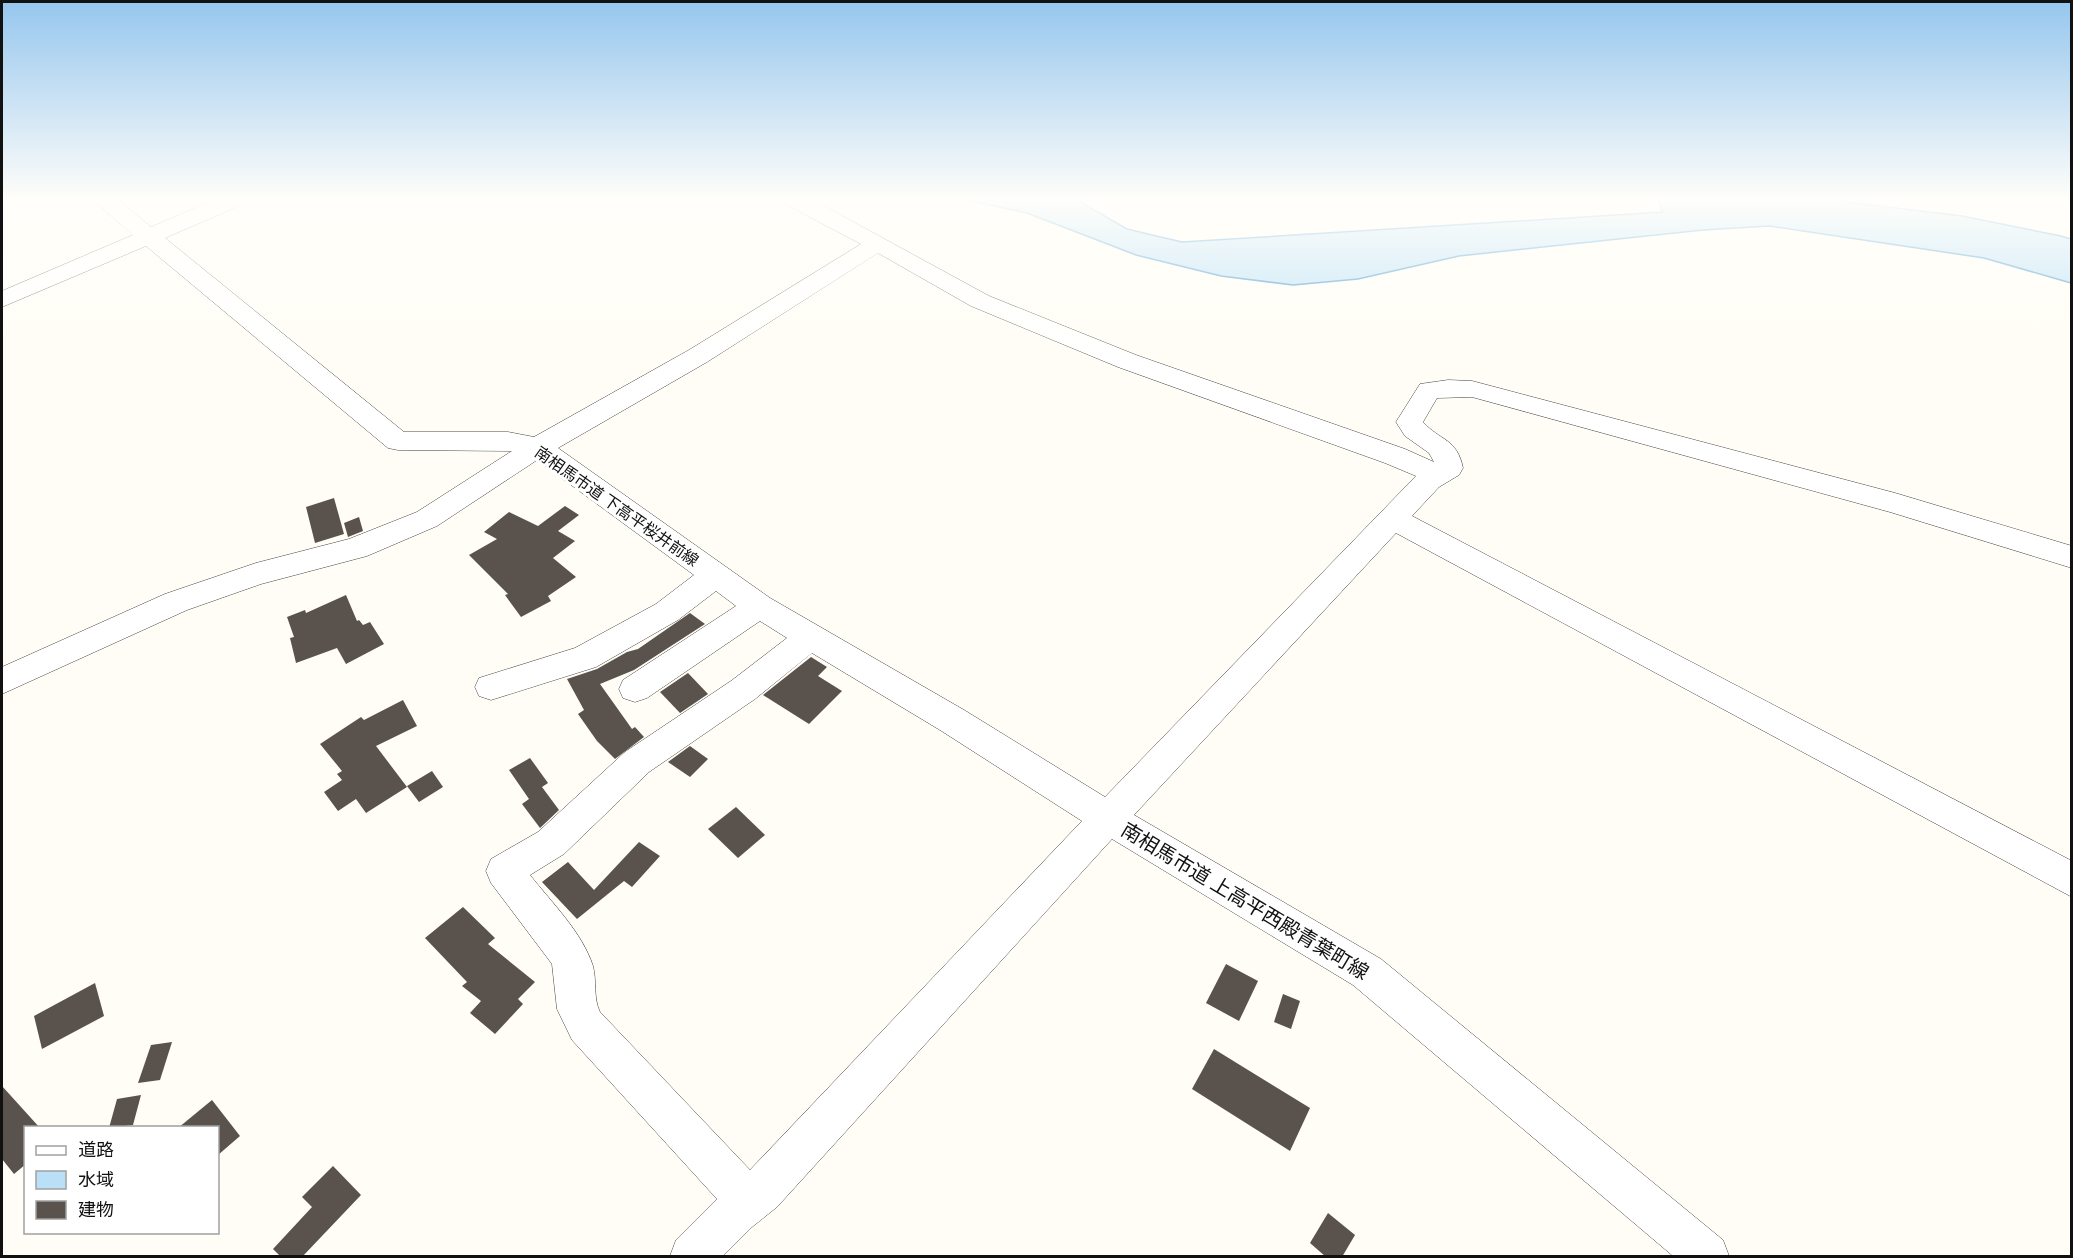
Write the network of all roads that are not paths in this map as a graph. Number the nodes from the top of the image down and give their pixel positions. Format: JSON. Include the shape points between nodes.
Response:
{"nodes":[{"id":1,"x":96,"y":259,"type":"edge"},
{"id":2,"x":176,"y":259,"type":"edge"},
{"id":3,"x":853,"y":259,"type":"edge"},
{"id":4,"x":904,"y":259,"type":"edge"},
{"id":5,"x":2,"y":300,"type":"edge"},
{"id":6,"x":538,"y":447,"type":"junction"},
{"id":7,"x":1429,"y":480,"type":"junction"},
{"id":8,"x":1392,"y":518,"type":"junction"},
{"id":9,"x":2072,"y":557,"type":"edge"},
{"id":10,"x":715,"y":575,"type":"junction"},
{"id":11,"x":759,"y":606,"type":"junction"},
{"id":12,"x":810,"y":637,"type":"junction"},
{"id":13,"x":2,"y":681,"type":"edge"},
{"id":14,"x":491,"y":687,"type":"dead end"},
{"id":15,"x":635,"y":688,"type":"dead end"},
{"id":16,"x":1108,"y":819,"type":"junction"},
{"id":17,"x":2072,"y":880,"type":"edge"},
{"id":18,"x":748,"y":1200,"type":"junction"},
{"id":19,"x":692,"y":1257,"type":"edge"},
{"id":20,"x":1707,"y":1257,"type":"edge"}],
"edges":[{"from":1,"to":5,"type":"street"},
{"from":2,"to":6,"type":"street","name":"南相馬市道 下高平桜井前線","via":[[398,441],[508,441]]},
{"from":3,"to":6,"type":"street","via":[[698,356]]},
{"from":4,"to":7,"type":"street","via":[[980,301],[1160,373],[1395,456],[1432,472]]},
{"from":6,"to":10,"type":"street","name":"南相馬市道 下高平桜井前線"},
{"from":6,"to":13,"type":"street","via":[[411,527],[356,548],[256,574],[176,602]]},
{"from":7,"to":8,"type":"street"},
{"from":7,"to":9,"type":"street","via":[[1449,468],[1448,454],[1413,430],[1413,415],[1429,390],[1472,389],[1894,503]]},
{"from":8,"to":16,"type":"street"},
{"from":8,"to":17,"type":"street"},
{"from":10,"to":11,"type":"street","name":"南相馬市道 下高平桜井前線"},
{"from":10,"to":14,"type":"street","via":[[667,612],[585,658]]},
{"from":11,"to":12,"type":"street","name":"南相馬市道 下高平桜井前線"},
{"from":11,"to":15,"type":"street"},
{"from":12,"to":16,"type":"street","name":"南相馬市道 下高平桜井前線","via":[[952,720]]},
{"from":12,"to":18,"type":"street","via":[[743,690],[637,762],[551,843],[504,871],[566,951],[574,968],[577,1008],[586,1026]]},
{"from":16,"to":18,"type":"street","name":"南相馬市道 上高平西殿青葉町線","via":[[761,1191]]},
{"from":16,"to":20,"type":"street","name":"南相馬市道 上高平西殿青葉町線","via":[[1367,972]]},
{"from":18,"to":19,"type":"street","name":"南相馬市道 上高平西殿青葉町線"}]}
